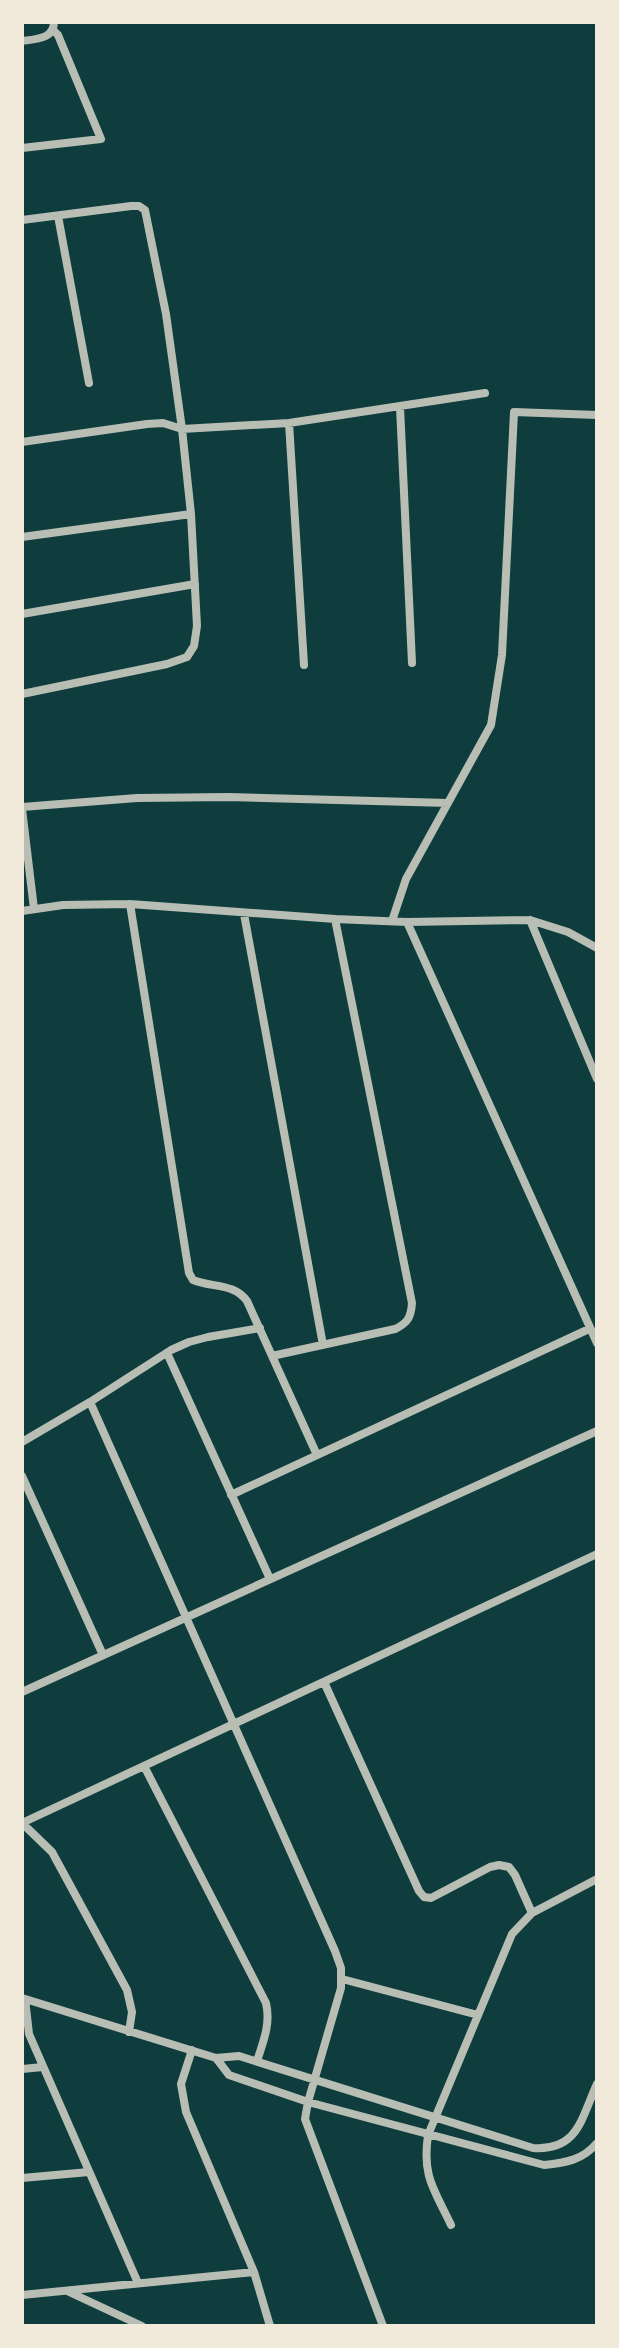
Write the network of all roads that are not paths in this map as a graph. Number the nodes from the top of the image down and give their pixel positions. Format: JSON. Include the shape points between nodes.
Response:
{"nodes":[{"id":1,"x":54,"y":26,"type":"edge"},
{"id":2,"x":22,"y":41,"type":"edge"},
{"id":3,"x":22,"y":148,"type":"edge"},
{"id":4,"x":58,"y":216,"type":"junction"},
{"id":5,"x":22,"y":220,"type":"edge"},
{"id":6,"x":89,"y":383,"type":"dead end"},
{"id":7,"x":485,"y":393,"type":"dead end"},
{"id":8,"x":400,"y":407,"type":"junction"},
{"id":9,"x":597,"y":415,"type":"edge"},
{"id":10,"x":289,"y":423,"type":"junction"},
{"id":11,"x":182,"y":429,"type":"junction"},
{"id":12,"x":22,"y":442,"type":"edge"},
{"id":13,"x":191,"y":514,"type":"junction"},
{"id":14,"x":22,"y":537,"type":"edge"},
{"id":15,"x":195,"y":584,"type":"junction"},
{"id":16,"x":22,"y":614,"type":"edge"},
{"id":17,"x":412,"y":663,"type":"dead end"},
{"id":18,"x":304,"y":665,"type":"dead end"},
{"id":19,"x":22,"y":694,"type":"edge"},
{"id":20,"x":448,"y":803,"type":"junction"},
{"id":21,"x":22,"y":808,"type":"edge"},
{"id":22,"x":130,"y":904,"type":"junction"},
{"id":23,"x":34,"y":909,"type":"junction"},
{"id":24,"x":22,"y":911,"type":"edge"},
{"id":25,"x":244,"y":914,"type":"junction"},
{"id":26,"x":335,"y":919,"type":"junction"},
{"id":27,"x":530,"y":920,"type":"junction"},
{"id":28,"x":392,"y":921,"type":"junction"},
{"id":29,"x":407,"y":922,"type":"junction"},
{"id":30,"x":597,"y":948,"type":"edge"},
{"id":31,"x":597,"y":1079,"type":"edge"},
{"id":32,"x":260,"y":1328,"type":"junction"},
{"id":33,"x":589,"y":1329,"type":"junction"},
{"id":34,"x":597,"y":1343,"type":"edge"},
{"id":35,"x":323,"y":1345,"type":"junction"},
{"id":36,"x":167,"y":1353,"type":"junction"},
{"id":37,"x":272,"y":1356,"type":"junction"},
{"id":38,"x":90,"y":1402,"type":"junction"},
{"id":39,"x":597,"y":1431,"type":"edge"},
{"id":40,"x":22,"y":1442,"type":"edge"},
{"id":41,"x":317,"y":1455,"type":"junction"},
{"id":42,"x":22,"y":1476,"type":"edge"},
{"id":43,"x":231,"y":1495,"type":"junction"},
{"id":44,"x":597,"y":1554,"type":"edge"},
{"id":45,"x":270,"y":1579,"type":"junction"},
{"id":46,"x":185,"y":1617,"type":"junction"},
{"id":47,"x":103,"y":1655,"type":"junction"},
{"id":48,"x":324,"y":1682,"type":"junction"},
{"id":49,"x":22,"y":1692,"type":"edge"},
{"id":50,"x":233,"y":1725,"type":"junction"},
{"id":51,"x":144,"y":1766,"type":"junction"},
{"id":52,"x":22,"y":1823,"type":"edge"},
{"id":53,"x":597,"y":1879,"type":"edge"},
{"id":54,"x":532,"y":1913,"type":"junction"},
{"id":55,"x":342,"y":1979,"type":"junction"},
{"id":56,"x":24,"y":1999,"type":"edge"},
{"id":57,"x":478,"y":2015,"type":"junction"},
{"id":58,"x":129,"y":2032,"type":"junction"},
{"id":59,"x":192,"y":2050,"type":"junction"},
{"id":60,"x":216,"y":2058,"type":"junction"},
{"id":61,"x":257,"y":2061,"type":"junction"},
{"id":62,"x":43,"y":2067,"type":"junction"},
{"id":63,"x":22,"y":2069,"type":"edge"},
{"id":64,"x":316,"y":2079,"type":"junction"},
{"id":65,"x":597,"y":2084,"type":"edge"},
{"id":66,"x":308,"y":2102,"type":"junction"},
{"id":67,"x":435,"y":2117,"type":"junction"},
{"id":68,"x":428,"y":2135,"type":"junction"},
{"id":69,"x":597,"y":2143,"type":"edge"},
{"id":70,"x":558,"y":2146,"type":"junction"},
{"id":71,"x":562,"y":2163,"type":"junction"},
{"id":72,"x":89,"y":2172,"type":"junction"},
{"id":73,"x":22,"y":2178,"type":"edge"},
{"id":74,"x":451,"y":2225,"type":"dead end"},
{"id":75,"x":254,"y":2272,"type":"junction"},
{"id":76,"x":138,"y":2283,"type":"junction"},
{"id":77,"x":65,"y":2290,"type":"junction"},
{"id":78,"x":22,"y":2295,"type":"edge"},
{"id":79,"x":142,"y":2326,"type":"edge"},
{"id":80,"x":270,"y":2326,"type":"edge"},
{"id":81,"x":383,"y":2326,"type":"edge"}],
"edges":[{"from":1,"to":2,"type":"street","via":[[50,35]]},
{"from":1,"to":3,"type":"street","via":[[101,139]]},
{"from":4,"to":5,"type":"street"},
{"from":4,"to":6,"type":"street"},
{"from":4,"to":11,"type":"street","via":[[131,206],[145,210]]},
{"from":7,"to":8,"type":"street"},
{"from":8,"to":10,"type":"street"},
{"from":8,"to":17,"type":"street"},
{"from":9,"to":20,"type":"street","via":[[514,412],[502,655],[494,713]]},
{"from":10,"to":11,"type":"street"},
{"from":10,"to":18,"type":"street"},
{"from":11,"to":12,"type":"street","via":[[147,424]]},
{"from":11,"to":13,"type":"street"},
{"from":13,"to":14,"type":"street"},
{"from":13,"to":15,"type":"street"},
{"from":15,"to":16,"type":"street"},
{"from":15,"to":19,"type":"street","via":[[197,626],[187,657]]},
{"from":20,"to":21,"type":"street","via":[[198,797]]},
{"from":20,"to":28,"type":"street","via":[[406,879]]},
{"from":21,"to":23,"type":"street"},
{"from":22,"to":23,"type":"street"},
{"from":22,"to":25,"type":"street"},
{"from":22,"to":32,"type":"street","via":[[189,1273],[200,1283],[235,1288]]},
{"from":23,"to":24,"type":"street"},
{"from":25,"to":26,"type":"street"},
{"from":25,"to":35,"type":"street"},
{"from":26,"to":28,"type":"street"},
{"from":26,"to":35,"type":"street","via":[[412,1303],[406,1324]]},
{"from":27,"to":29,"type":"street"},
{"from":27,"to":30,"type":"street"},
{"from":27,"to":31,"type":"street"},
{"from":28,"to":29,"type":"street"},
{"from":29,"to":33,"type":"street"},
{"from":32,"to":36,"type":"street","via":[[189,1342]]},
{"from":32,"to":37,"type":"street"},
{"from":33,"to":34,"type":"street"},
{"from":33,"to":41,"type":"street"},
{"from":35,"to":37,"type":"street"},
{"from":36,"to":38,"type":"street"},
{"from":36,"to":43,"type":"street"},
{"from":37,"to":41,"type":"street"},
{"from":38,"to":40,"type":"street"},
{"from":38,"to":46,"type":"street"},
{"from":39,"to":45,"type":"street"},
{"from":41,"to":43,"type":"street"},
{"from":42,"to":47,"type":"street"},
{"from":43,"to":45,"type":"street"},
{"from":44,"to":48,"type":"street"},
{"from":45,"to":46,"type":"street"},
{"from":46,"to":47,"type":"street"},
{"from":46,"to":50,"type":"street"},
{"from":47,"to":49,"type":"street"},
{"from":48,"to":50,"type":"street"},
{"from":48,"to":54,"type":"street","via":[[424,1897],[499,1865],[515,1875]]},
{"from":50,"to":51,"type":"street"},
{"from":50,"to":55,"type":"street","via":[[335,1951]]},
{"from":51,"to":52,"type":"street"},
{"from":51,"to":61,"type":"street","via":[[266,2003],[267,2028]]},
{"from":52,"to":58,"type":"street","via":[[52,1852],[127,1990]]},
{"from":53,"to":54,"type":"street"},
{"from":54,"to":57,"type":"street","via":[[512,1934]]},
{"from":55,"to":57,"type":"street"},
{"from":55,"to":64,"type":"street"},
{"from":56,"to":58,"type":"street"},
{"from":56,"to":62,"type":"street","via":[[29,2034]]},
{"from":57,"to":67,"type":"street"},
{"from":58,"to":59,"type":"street"},
{"from":59,"to":60,"type":"street"},
{"from":59,"to":75,"type":"street","via":[[181,2084],[186,2112]]},
{"from":60,"to":61,"type":"street"},
{"from":60,"to":66,"type":"street","via":[[229,2075]]},
{"from":61,"to":64,"type":"street"},
{"from":62,"to":63,"type":"street"},
{"from":62,"to":72,"type":"street"},
{"from":64,"to":66,"type":"street"},
{"from":64,"to":67,"type":"street"},
{"from":65,"to":70,"type":"street","via":[[576,2129]]},
{"from":66,"to":68,"type":"street"},
{"from":66,"to":81,"type":"street","via":[[305,2119]]},
{"from":67,"to":68,"type":"street"},
{"from":67,"to":70,"type":"street","via":[[533,2148]]},
{"from":68,"to":71,"type":"street","via":[[544,2165]]},
{"from":68,"to":74,"type":"street","via":[[426,2172]]},
{"from":69,"to":71,"type":"street","via":[[579,2159]]},
{"from":70,"to":71,"type":"street"},
{"from":72,"to":73,"type":"street"},
{"from":72,"to":76,"type":"street"},
{"from":75,"to":76,"type":"street"},
{"from":75,"to":80,"type":"street"},
{"from":76,"to":77,"type":"street"},
{"from":77,"to":78,"type":"street"},
{"from":77,"to":79,"type":"street"}]}
